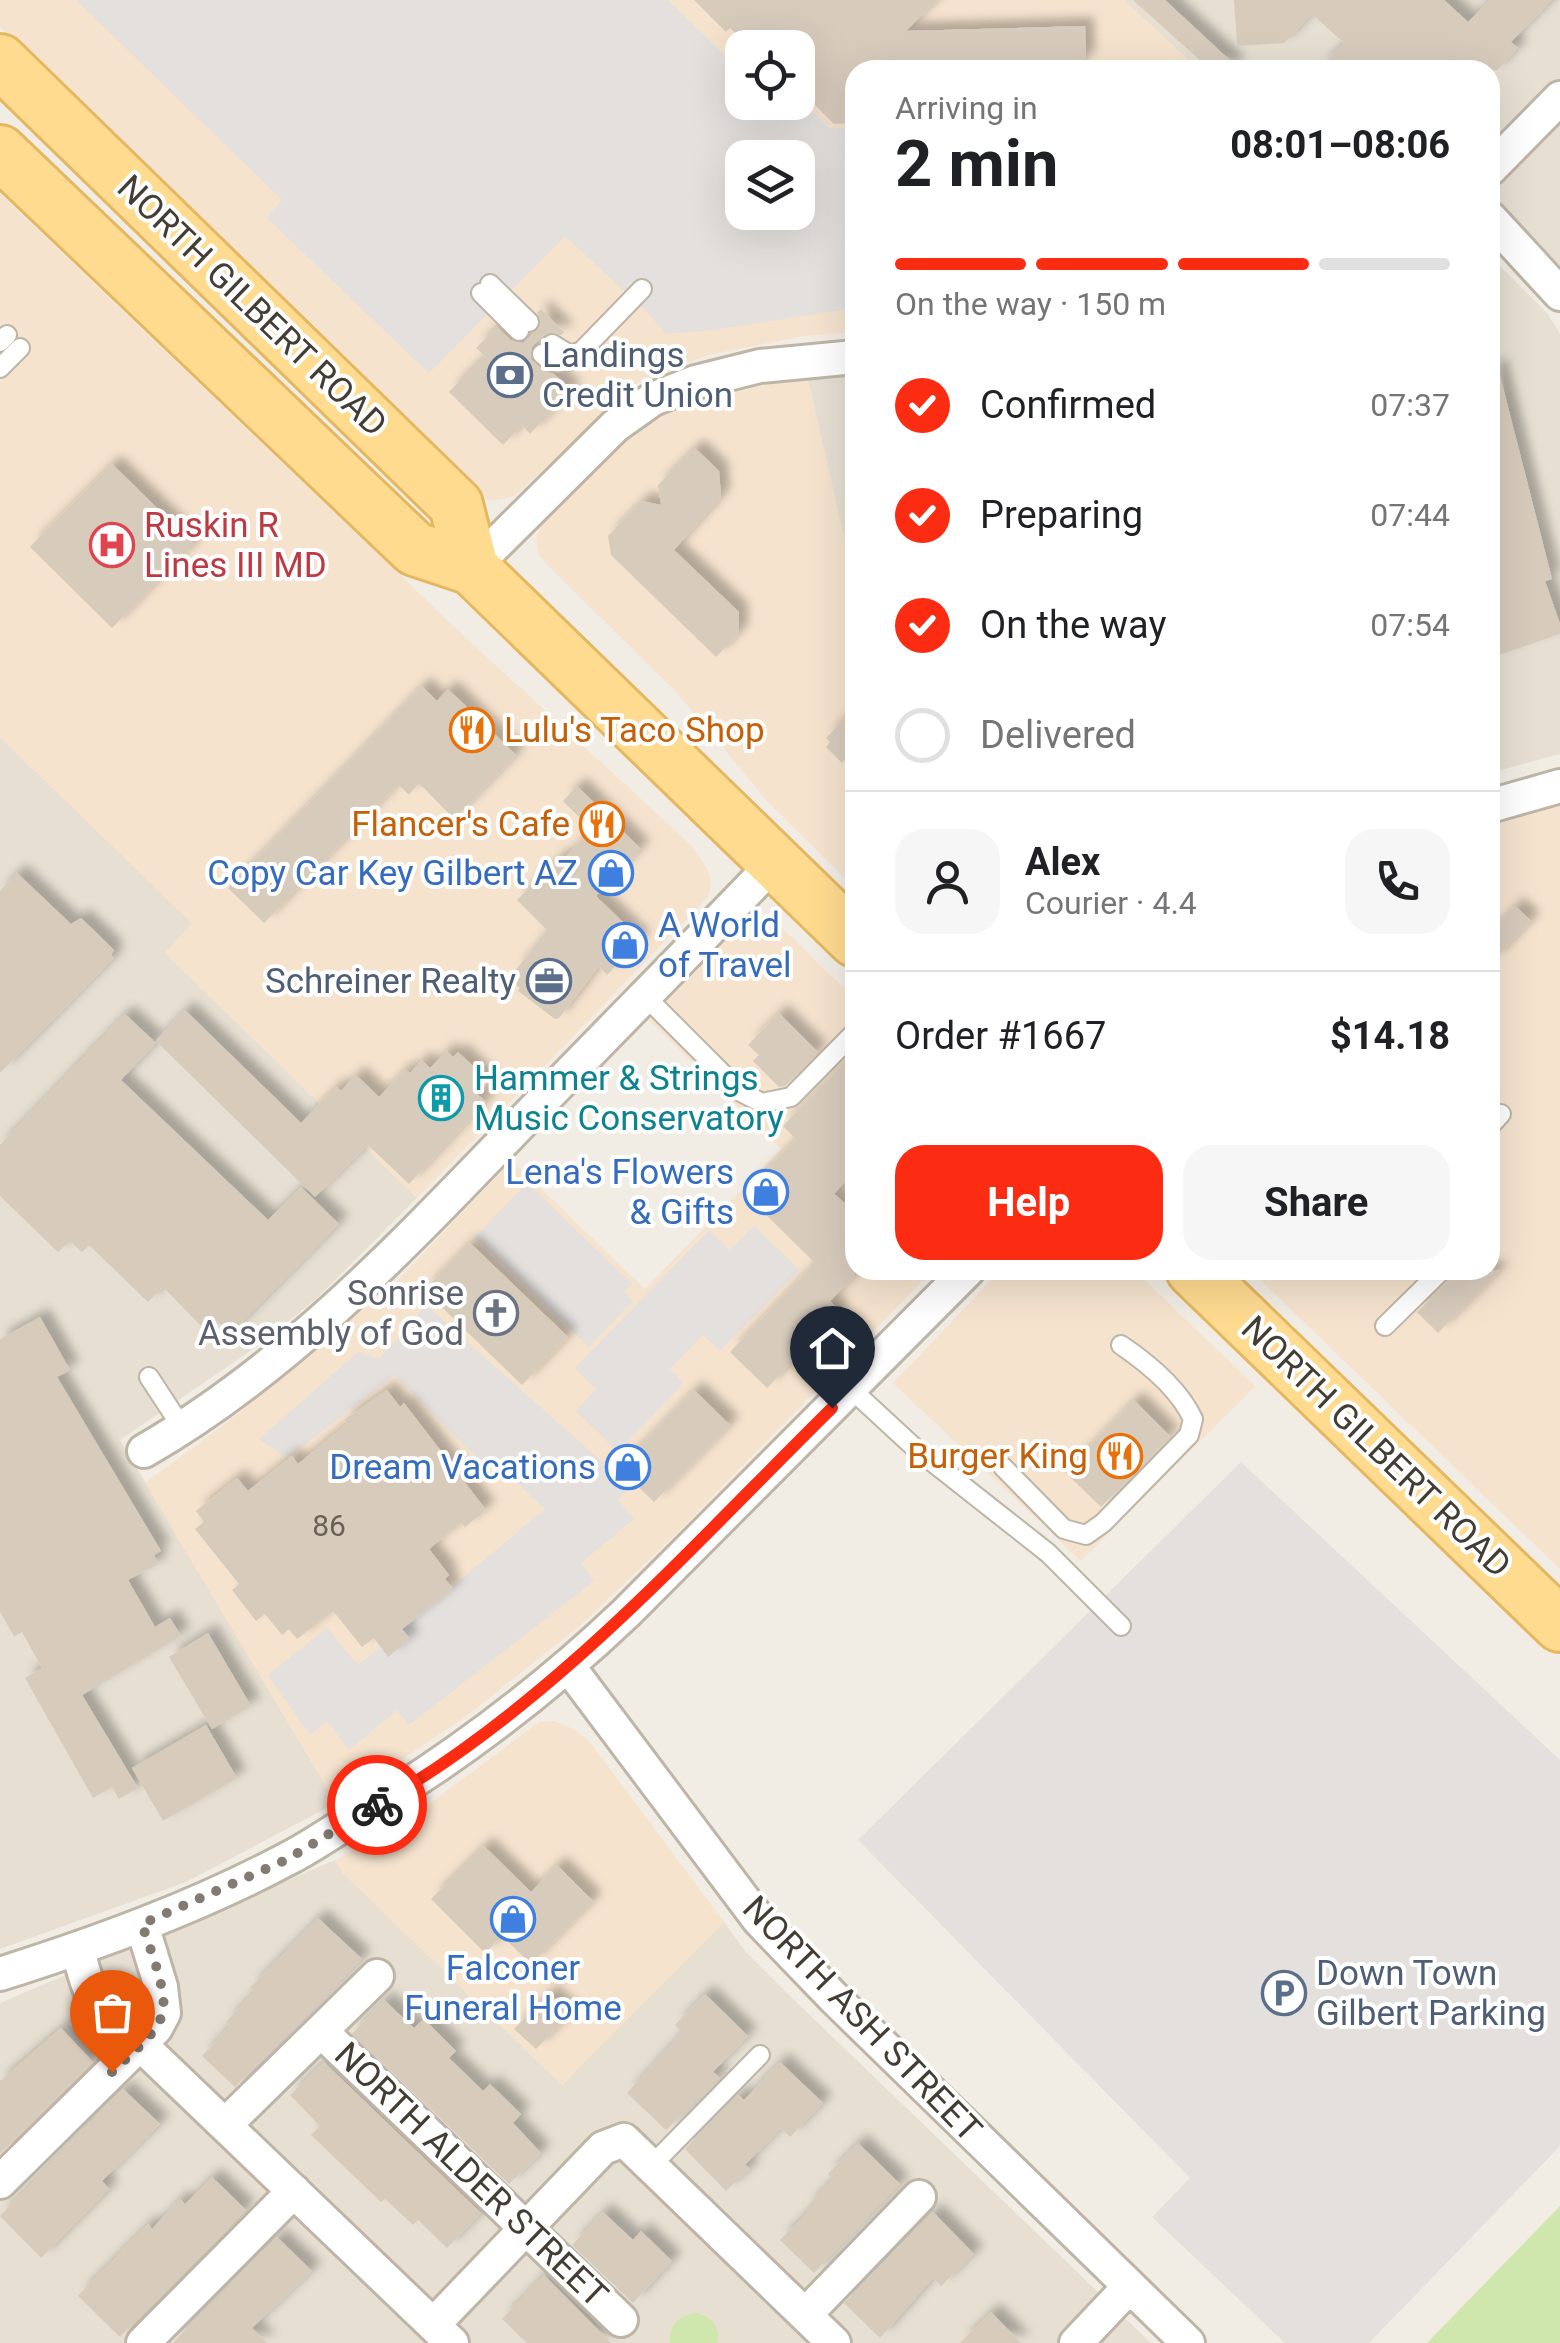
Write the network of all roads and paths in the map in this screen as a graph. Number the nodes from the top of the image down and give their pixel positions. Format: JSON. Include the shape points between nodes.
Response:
{"nodes":[{"id":1,"x":0,"y":61,"type":"edge"},
{"id":2,"x":1560,"y":98,"type":"edge"},
{"id":3,"x":0,"y":102,"type":"edge"},
{"id":4,"x":76,"y":136,"type":"junction"},
{"id":5,"x":0,"y":152,"type":"edge"},
{"id":6,"x":1500,"y":159,"type":"edge"},
{"id":7,"x":1500,"y":229,"type":"edge"},
{"id":8,"x":485,"y":288,"type":"dead end"},
{"id":9,"x":642,"y":289,"type":"dead end"},
{"id":10,"x":1560,"y":294,"type":"edge"},
{"id":11,"x":524,"y":326,"type":"dead end"},
{"id":12,"x":9,"y":342,"type":"edge"},
{"id":13,"x":547,"y":349,"type":"dead end"},
{"id":14,"x":845,"y":358,"type":"edge"},
{"id":15,"x":0,"y":368,"type":"edge"},
{"id":16,"x":472,"y":568,"type":"junction"},
{"id":17,"x":1560,"y":786,"type":"edge"},
{"id":18,"x":1500,"y":803,"type":"edge"},
{"id":19,"x":775,"y":862,"type":"junction"},
{"id":20,"x":845,"y":930,"type":"edge"},
{"id":21,"x":646,"y":997,"type":"junction"},
{"id":22,"x":845,"y":1042,"type":"edge"},
{"id":23,"x":958,"y":1280,"type":"edge"},
{"id":24,"x":1203,"y":1280,"type":"edge"},
{"id":25,"x":1432,"y":1280,"type":"edge"},
{"id":26,"x":1386,"y":1326,"type":"dead end"},
{"id":27,"x":1121,"y":1345,"type":"dead end"},
{"id":28,"x":149,"y":1377,"type":"dead end"},
{"id":29,"x":851,"y":1388,"type":"junction"},
{"id":30,"x":183,"y":1429,"type":"junction"},
{"id":31,"x":144,"y":1452,"type":"dead end"},
{"id":32,"x":1003,"y":1468,"type":"dead end"},
{"id":33,"x":1560,"y":1625,"type":"edge"},
{"id":34,"x":1121,"y":1626,"type":"dead end"},
{"id":35,"x":569,"y":1667,"type":"junction"},
{"id":36,"x":142,"y":1924,"type":"junction"},
{"id":37,"x":78,"y":1950,"type":"junction"},
{"id":38,"x":0,"y":1974,"type":"edge"},
{"id":39,"x":377,"y":1976,"type":"dead end"},
{"id":40,"x":321,"y":2031,"type":"junction"},
{"id":41,"x":140,"y":2044,"type":"junction"},
{"id":42,"x":760,"y":2055,"type":"dead end"},
{"id":43,"x":225,"y":2125,"type":"junction"},
{"id":44,"x":650,"y":2167,"type":"junction"},
{"id":45,"x":0,"y":2182,"type":"edge"},
{"id":46,"x":294,"y":2191,"type":"junction"},
{"id":47,"x":919,"y":2197,"type":"dead end"},
{"id":48,"x":526,"y":2228,"type":"junction"},
{"id":49,"x":1129,"y":2286,"type":"junction"},
{"id":50,"x":805,"y":2315,"type":"junction"},
{"id":51,"x":621,"y":2320,"type":"dead end"},
{"id":52,"x":444,"y":2337,"type":"edge"},
{"id":53,"x":143,"y":2343,"type":"edge"},
{"id":54,"x":834,"y":2343,"type":"edge"},
{"id":55,"x":1076,"y":2343,"type":"edge"},
{"id":56,"x":1188,"y":2343,"type":"edge"}],
"edges":[{"from":1,"to":4,"type":"main road","name":"NORTH GILBERT ROAD"},
{"from":2,"to":6,"type":"street"},
{"from":3,"to":4,"type":"main road","via":[[16,118]]},
{"from":4,"to":16,"type":"main road","name":"NORTH GILBERT ROAD","via":[[456,505]]},
{"from":5,"to":16,"type":"main road","name":"NORTH GILBERT ROAD","via":[[416,549]]},
{"from":7,"to":10,"type":"street"},
{"from":8,"to":11,"type":"lane"},
{"from":9,"to":13,"type":"lane","via":[[574,359],[550,362]]},
{"from":12,"to":15,"type":"lane"},
{"from":14,"to":16,"type":"street","via":[[760,366],[652,399],[615,426]]},
{"from":16,"to":19,"type":"main road","name":"NORTH GILBERT ROAD"},
{"from":17,"to":18,"type":"street"},
{"from":19,"to":20,"type":"main road","name":"NORTH GILBERT ROAD"},
{"from":19,"to":21,"type":"street"},
{"from":21,"to":22,"type":"lane","via":[[741,1092],[762,1104],[792,1096]]},
{"from":21,"to":30,"type":"street","via":[[359,1288],[279,1359]]},
{"from":23,"to":29,"type":"street"},
{"from":24,"to":33,"type":"main road","name":"NORTH GILBERT ROAD"},
{"from":25,"to":26,"type":"lane"},
{"from":27,"to":32,"type":"lane","via":[[1186,1405],[1194,1419],[1188,1435],[1086,1535],[1064,1529]]},
{"from":28,"to":30,"type":"lane"},
{"from":29,"to":34,"type":"lane","via":[[916,1449],[1048,1553]]},
{"from":29,"to":35,"type":"street"},
{"from":30,"to":31,"type":"street"},
{"from":35,"to":36,"type":"street","via":[[465,1747],[326,1838]]},
{"from":35,"to":49,"type":"street","name":"NORTH ASH STREET","via":[[758,1920]]},
{"from":36,"to":37,"type":"street"},
{"from":36,"to":41,"type":"street","via":[[164,2013]]},
{"from":37,"to":38,"type":"street"},
{"from":37,"to":41,"type":"street","via":[[90,1997]]},
{"from":39,"to":40,"type":"street"},
{"from":40,"to":43,"type":"street"},
{"from":40,"to":48,"type":"street","name":"NORTH ALDER STREET"},
{"from":41,"to":43,"type":"street"},
{"from":41,"to":45,"type":"street"},
{"from":42,"to":44,"type":"lane"},
{"from":43,"to":46,"type":"street"},
{"from":44,"to":48,"type":"street","via":[[624,2140],[602,2148]]},
{"from":44,"to":50,"type":"street"},
{"from":46,"to":52,"type":"street"},
{"from":46,"to":53,"type":"street"},
{"from":47,"to":50,"type":"street"},
{"from":48,"to":51,"type":"street","name":"NORTH ALDER STREET"},
{"from":48,"to":52,"type":"street"},
{"from":49,"to":55,"type":"street"},
{"from":49,"to":56,"type":"street","name":"NORTH ASH STREET"},
{"from":50,"to":54,"type":"street"}]}
